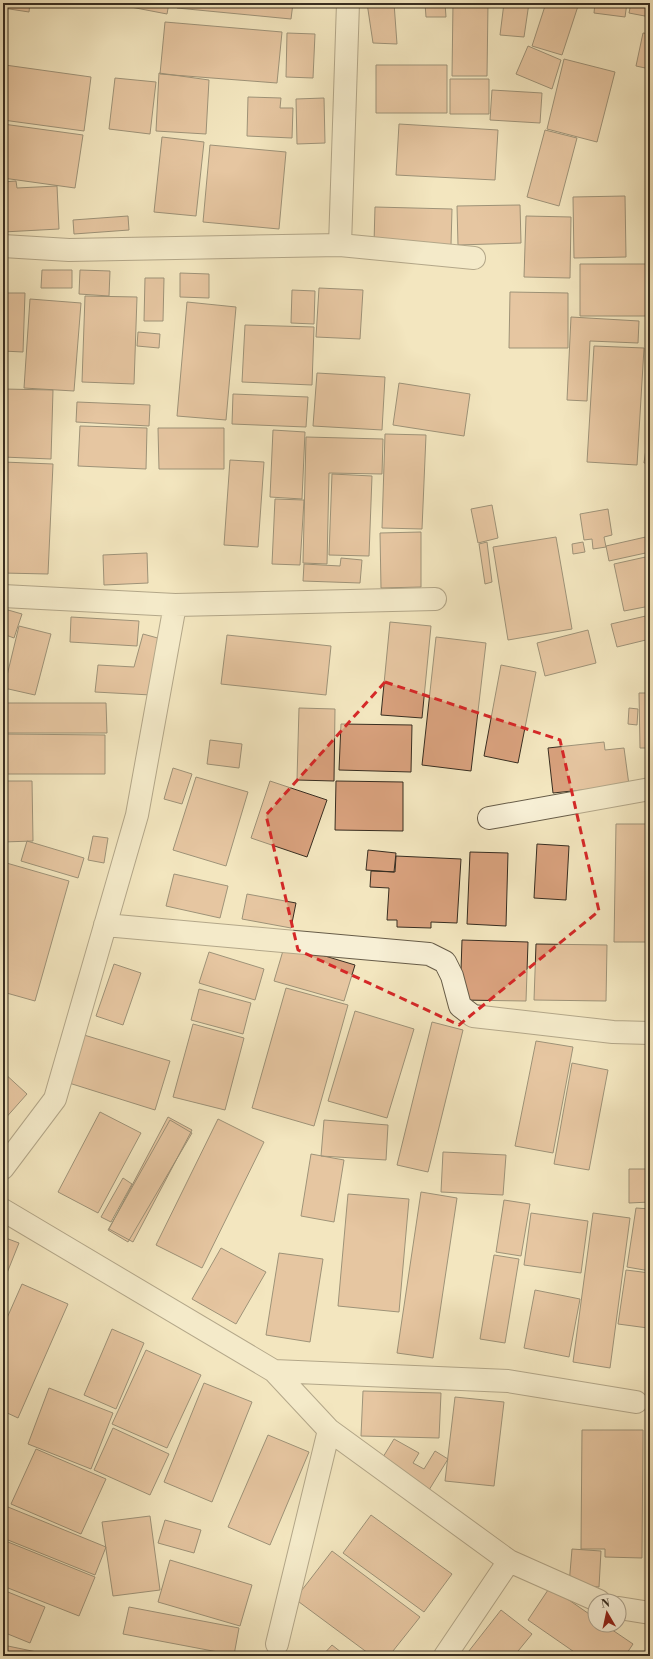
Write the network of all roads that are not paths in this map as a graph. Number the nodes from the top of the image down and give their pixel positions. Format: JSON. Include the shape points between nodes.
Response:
{"nodes":[{"id":1,"x":348,"y":3,"type":"edge"},
{"id":2,"x":340,"y":244,"type":"junction"},
{"id":3,"x":3,"y":246,"type":"edge"},
{"id":4,"x":474,"y":258,"type":"dead end"},
{"id":5,"x":3,"y":596,"type":"edge"},
{"id":6,"x":436,"y":599,"type":"dead end"},
{"id":7,"x":175,"y":605,"type":"junction"},
{"id":8,"x":650,"y":789,"type":"edge"},
{"id":9,"x":489,"y":818,"type":"dead end"},
{"id":10,"x":106,"y":926,"type":"junction"},
{"id":11,"x":650,"y":1033,"type":"edge"},
{"id":12,"x":3,"y":1168,"type":"edge"},
{"id":13,"x":3,"y":1210,"type":"edge"},
{"id":14,"x":274,"y":1371,"type":"junction"},
{"id":15,"x":636,"y":1402,"type":"dead end"},
{"id":16,"x":329,"y":1430,"type":"junction"},
{"id":17,"x":509,"y":1561,"type":"junction"},
{"id":18,"x":587,"y":1596,"type":"edge"},
{"id":19,"x":627,"y":1609,"type":"edge"},
{"id":20,"x":650,"y":1613,"type":"edge"},
{"id":21,"x":278,"y":1644,"type":"dead end"},
{"id":22,"x":445,"y":1656,"type":"edge"}],
"edges":[{"from":1,"to":2,"type":"street"},
{"from":2,"to":3,"type":"street","via":[[69,250]]},
{"from":2,"to":4,"type":"street"},
{"from":5,"to":7,"type":"street"},
{"from":6,"to":7,"type":"street"},
{"from":7,"to":10,"type":"street","via":[[137,815]]},
{"from":8,"to":9,"type":"street"},
{"from":10,"to":11,"type":"street","via":[[429,954],[445,962],[452,976],[460,1006],[473,1016],[614,1032]]},
{"from":10,"to":12,"type":"street","via":[[55,1099]]},
{"from":13,"to":14,"type":"street"},
{"from":14,"to":15,"type":"street","via":[[508,1381]]},
{"from":14,"to":16,"type":"street"},
{"from":16,"to":17,"type":"street"},
{"from":16,"to":21,"type":"street"},
{"from":17,"to":18,"type":"street"},
{"from":17,"to":22,"type":"street"},
{"from":19,"to":20,"type":"street"}]}
